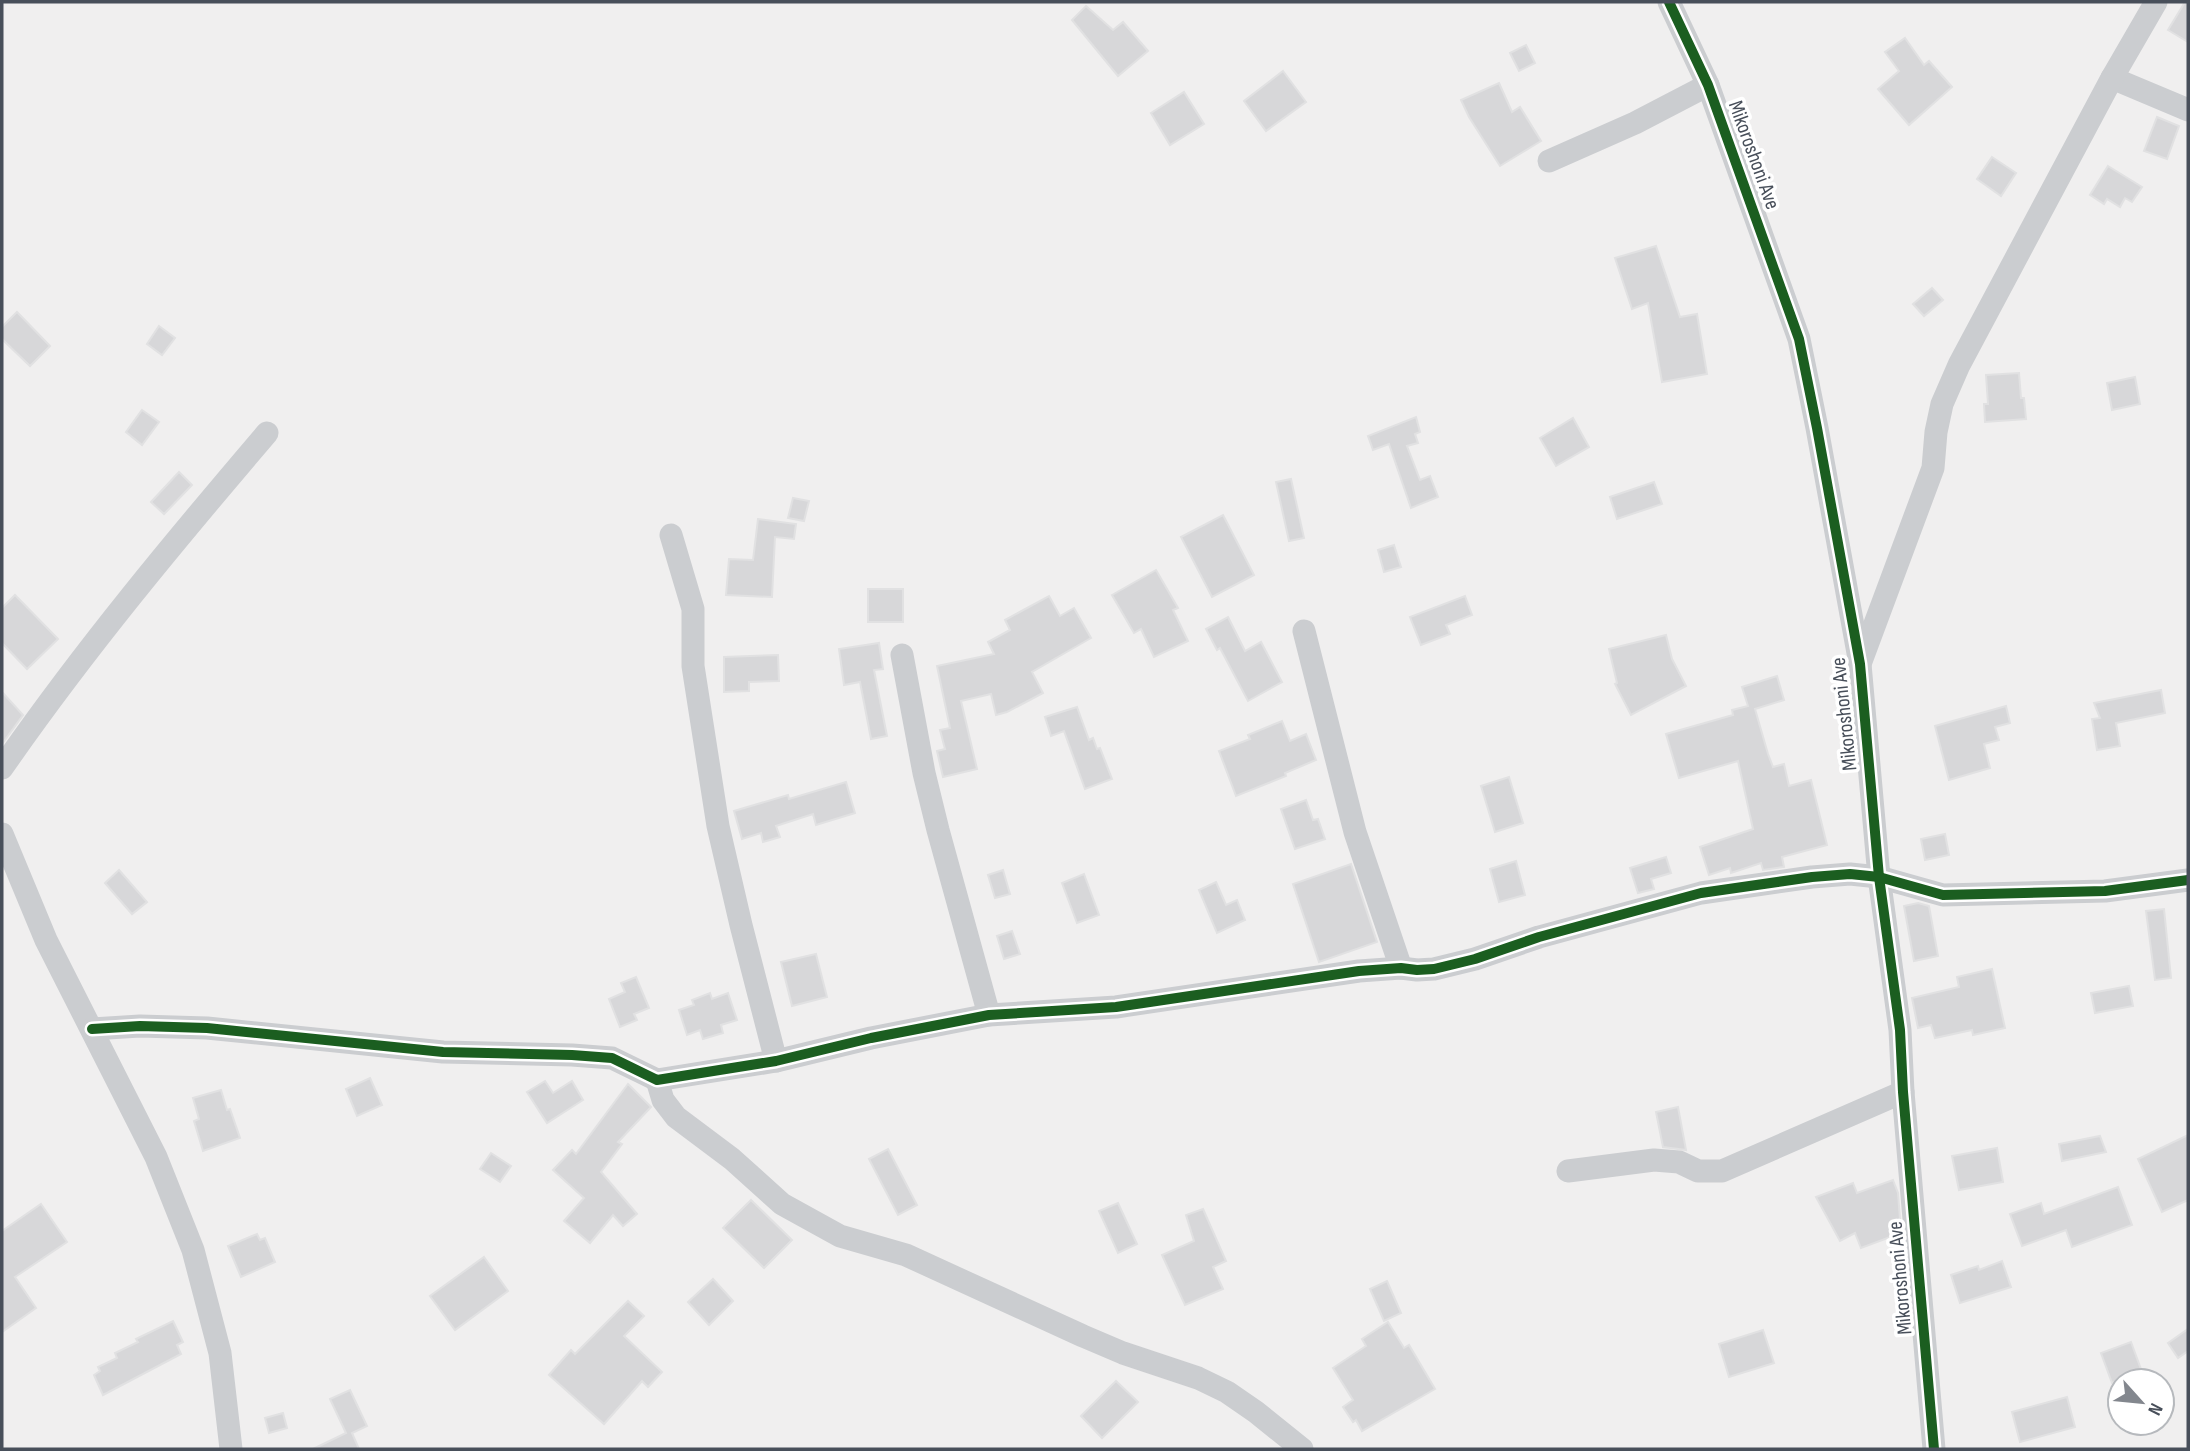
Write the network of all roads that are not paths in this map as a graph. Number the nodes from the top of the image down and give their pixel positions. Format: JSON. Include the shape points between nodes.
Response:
{"nodes":[{"id":1,"x":1669,"y":2,"type":"edge"},
{"id":2,"x":2156,"y":2,"type":"edge"},
{"id":3,"x":2112,"y":78,"type":"junction"},
{"id":4,"x":1708,"y":85,"type":"junction"},
{"id":5,"x":2188,"y":110,"type":"edge"},
{"id":6,"x":1549,"y":161,"type":"dead end"},
{"id":7,"x":267,"y":433,"type":"dead end"},
{"id":8,"x":671,"y":536,"type":"dead end"},
{"id":9,"x":1304,"y":631,"type":"dead end"},
{"id":10,"x":902,"y":655,"type":"dead end"},
{"id":11,"x":1860,"y":664,"type":"junction"},
{"id":12,"x":2,"y":768,"type":"edge"},
{"id":13,"x":2,"y":834,"type":"edge"},
{"id":14,"x":6,"y":860,"type":"edge"},
{"id":15,"x":1879,"y":877,"type":"junction"},
{"id":16,"x":2188,"y":880,"type":"edge"},
{"id":17,"x":1401,"y":968,"type":"junction"},
{"id":18,"x":989,"y":1015,"type":"junction"},
{"id":19,"x":92,"y":1029,"type":"junction"},
{"id":20,"x":776,"y":1061,"type":"junction"},
{"id":21,"x":657,"y":1080,"type":"junction"},
{"id":22,"x":1903,"y":1092,"type":"junction"},
{"id":23,"x":1568,"y":1171,"type":"dead end"},
{"id":24,"x":231,"y":1449,"type":"edge"},
{"id":25,"x":1302,"y":1449,"type":"edge"},
{"id":26,"x":1934,"y":1449,"type":"edge"}],
"edges":[{"from":1,"to":4,"type":"street","name":"Mikoroshoni Ave"},
{"from":2,"to":3,"type":"street"},
{"from":3,"to":5,"type":"street"},
{"from":3,"to":11,"type":"street","via":[[1946,395],[1933,468]]},
{"from":4,"to":6,"type":"street"},
{"from":4,"to":11,"type":"street","name":"Mikoroshoni Ave","via":[[1799,339]]},
{"from":7,"to":12,"type":"street","via":[[99,634]]},
{"from":8,"to":20,"type":"street","via":[[693,609],[693,666],[718,826]]},
{"from":9,"to":17,"type":"street","via":[[1355,832]]},
{"from":10,"to":18,"type":"street","via":[[937,830]]},
{"from":11,"to":15,"type":"street","name":"Mikoroshoni Ave"},
{"from":13,"to":14,"type":"street"},
{"from":14,"to":19,"type":"street"},
{"from":15,"to":16,"type":"street","via":[[1943,895],[2105,891]]},
{"from":15,"to":17,"type":"street","via":[[1812,877],[1701,893],[1475,959],[1434,969]]},
{"from":15,"to":22,"type":"street","name":"Mikoroshoni Ave"},
{"from":17,"to":18,"type":"street","via":[[1116,1007]]},
{"from":18,"to":20,"type":"street"},
{"from":19,"to":21,"type":"street","via":[[207,1028],[443,1052],[612,1058]]},
{"from":19,"to":24,"type":"street","via":[[156,1157],[193,1250],[220,1353]]},
{"from":20,"to":21,"type":"street"},
{"from":21,"to":25,"type":"street","via":[[663,1100],[676,1117],[782,1204],[840,1236],[906,1255],[1123,1353],[1208,1383],[1256,1412]]},
{"from":22,"to":23,"type":"street","via":[[1722,1171],[1698,1171],[1679,1161],[1654,1160]]},
{"from":22,"to":26,"type":"street","name":"Mikoroshoni Ave"}]}
